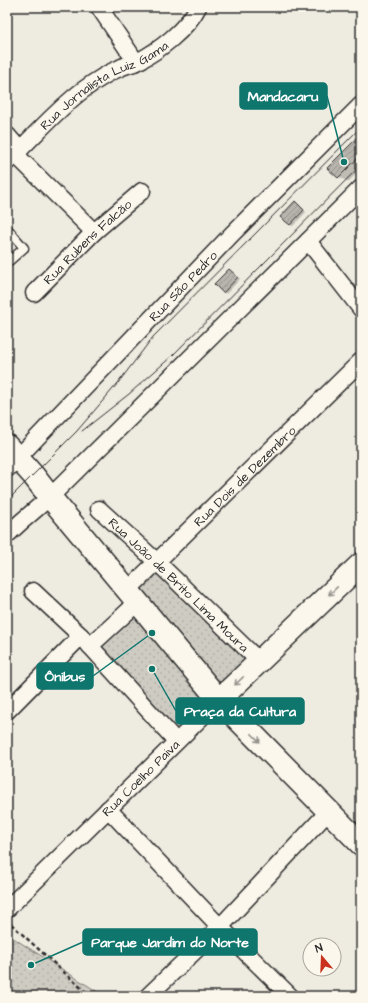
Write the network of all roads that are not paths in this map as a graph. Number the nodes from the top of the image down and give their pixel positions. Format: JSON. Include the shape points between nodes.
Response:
{"nodes":[{"id":1,"x":99,"y":7,"type":"edge"},
{"id":2,"x":198,"y":7,"type":"edge"},
{"id":3,"x":136,"y":62,"type":"junction"},
{"id":4,"x":361,"y":105,"type":"edge"},
{"id":5,"x":7,"y":135,"type":"edge"},
{"id":6,"x":14,"y":155,"type":"edge"},
{"id":7,"x":361,"y":188,"type":"edge"},
{"id":8,"x":142,"y":191,"type":"dead end"},
{"id":9,"x":7,"y":228,"type":"edge"},
{"id":10,"x":94,"y":232,"type":"junction"},
{"id":11,"x":308,"y":241,"type":"junction"},
{"id":12,"x":7,"y":264,"type":"edge"},
{"id":13,"x":34,"y":294,"type":"dead end"},
{"id":14,"x":361,"y":309,"type":"edge"},
{"id":15,"x":361,"y":361,"type":"edge"},
{"id":16,"x":11,"y":458,"type":"edge"},
{"id":17,"x":50,"y":497,"type":"junction"},
{"id":18,"x":99,"y":509,"type":"dead end"},
{"id":19,"x":7,"y":535,"type":"edge"},
{"id":20,"x":157,"y":562,"type":"junction"},
{"id":21,"x":361,"y":564,"type":"edge"},
{"id":22,"x":33,"y":591,"type":"dead end"},
{"id":23,"x":133,"y":596,"type":"junction"},
{"id":24,"x":86,"y":641,"type":"junction"},
{"id":25,"x":259,"y":661,"type":"junction"},
{"id":26,"x":219,"y":700,"type":"junction"},
{"id":27,"x":7,"y":711,"type":"edge"},
{"id":28,"x":176,"y":741,"type":"junction"},
{"id":29,"x":108,"y":809,"type":"junction"},
{"id":30,"x":328,"y":812,"type":"junction"},
{"id":31,"x":361,"y":844,"type":"edge"},
{"id":32,"x":7,"y":909,"type":"edge"},
{"id":33,"x":220,"y":927,"type":"junction"},
{"id":34,"x":148,"y":996,"type":"edge"},
{"id":35,"x":290,"y":996,"type":"edge"}],
"edges":[{"from":1,"to":3,"type":"street"},
{"from":2,"to":3,"type":"street","name":"Rua Jornalista Luiz Gama","via":[[183,28],[163,45]]},
{"from":3,"to":6,"type":"street","name":"Rua Jornalista Luiz Gama","via":[[119,68],[83,90]]},
{"from":4,"to":16,"type":"street","name":"Rua São Pedro"},
{"from":5,"to":6,"type":"street"},
{"from":6,"to":10,"type":"street"},
{"from":7,"to":11,"type":"street"},
{"from":8,"to":10,"type":"street","name":"Rua Rubens Falcão"},
{"from":9,"to":12,"type":"lane","via":[[24,248]]},
{"from":10,"to":13,"type":"street","name":"Rua Rubens Falcão"},
{"from":11,"to":14,"type":"street"},
{"from":11,"to":17,"type":"street"},
{"from":15,"to":20,"type":"street","name":"Rua Dois de Dezembro"},
{"from":16,"to":17,"type":"main road","via":[[33,475]]},
{"from":17,"to":19,"type":"street"},
{"from":17,"to":23,"type":"main road"},
{"from":18,"to":20,"type":"street","name":"Rua João de Brito Lima Moura"},
{"from":20,"to":23,"type":"street","name":"Rua Dois de Dezembro"},
{"from":20,"to":25,"type":"street","name":"Rua João de Brito Lima Moura"},
{"from":21,"to":25,"type":"main road","name":"Rua Coelho Paiva","one_way":true},
{"from":22,"to":24,"type":"street"},
{"from":23,"to":24,"type":"street","name":"Rua Dois de Dezembro"},
{"from":23,"to":26,"type":"main road"},
{"from":24,"to":27,"type":"street","name":"Rua Dois de Dezembro"},
{"from":24,"to":28,"type":"street"},
{"from":25,"to":26,"type":"main road","name":"Rua Coelho Paiva","one_way":true},
{"from":26,"to":28,"type":"street","name":"Rua Coelho Paiva"},
{"from":26,"to":30,"type":"main road","one_way":true},
{"from":28,"to":29,"type":"street","name":"Rua Coelho Paiva"},
{"from":29,"to":32,"type":"street","name":"Rua Coelho Paiva"},
{"from":29,"to":33,"type":"street"},
{"from":30,"to":31,"type":"main road"},
{"from":30,"to":33,"type":"street"},
{"from":33,"to":34,"type":"street"},
{"from":33,"to":35,"type":"street"}]}
